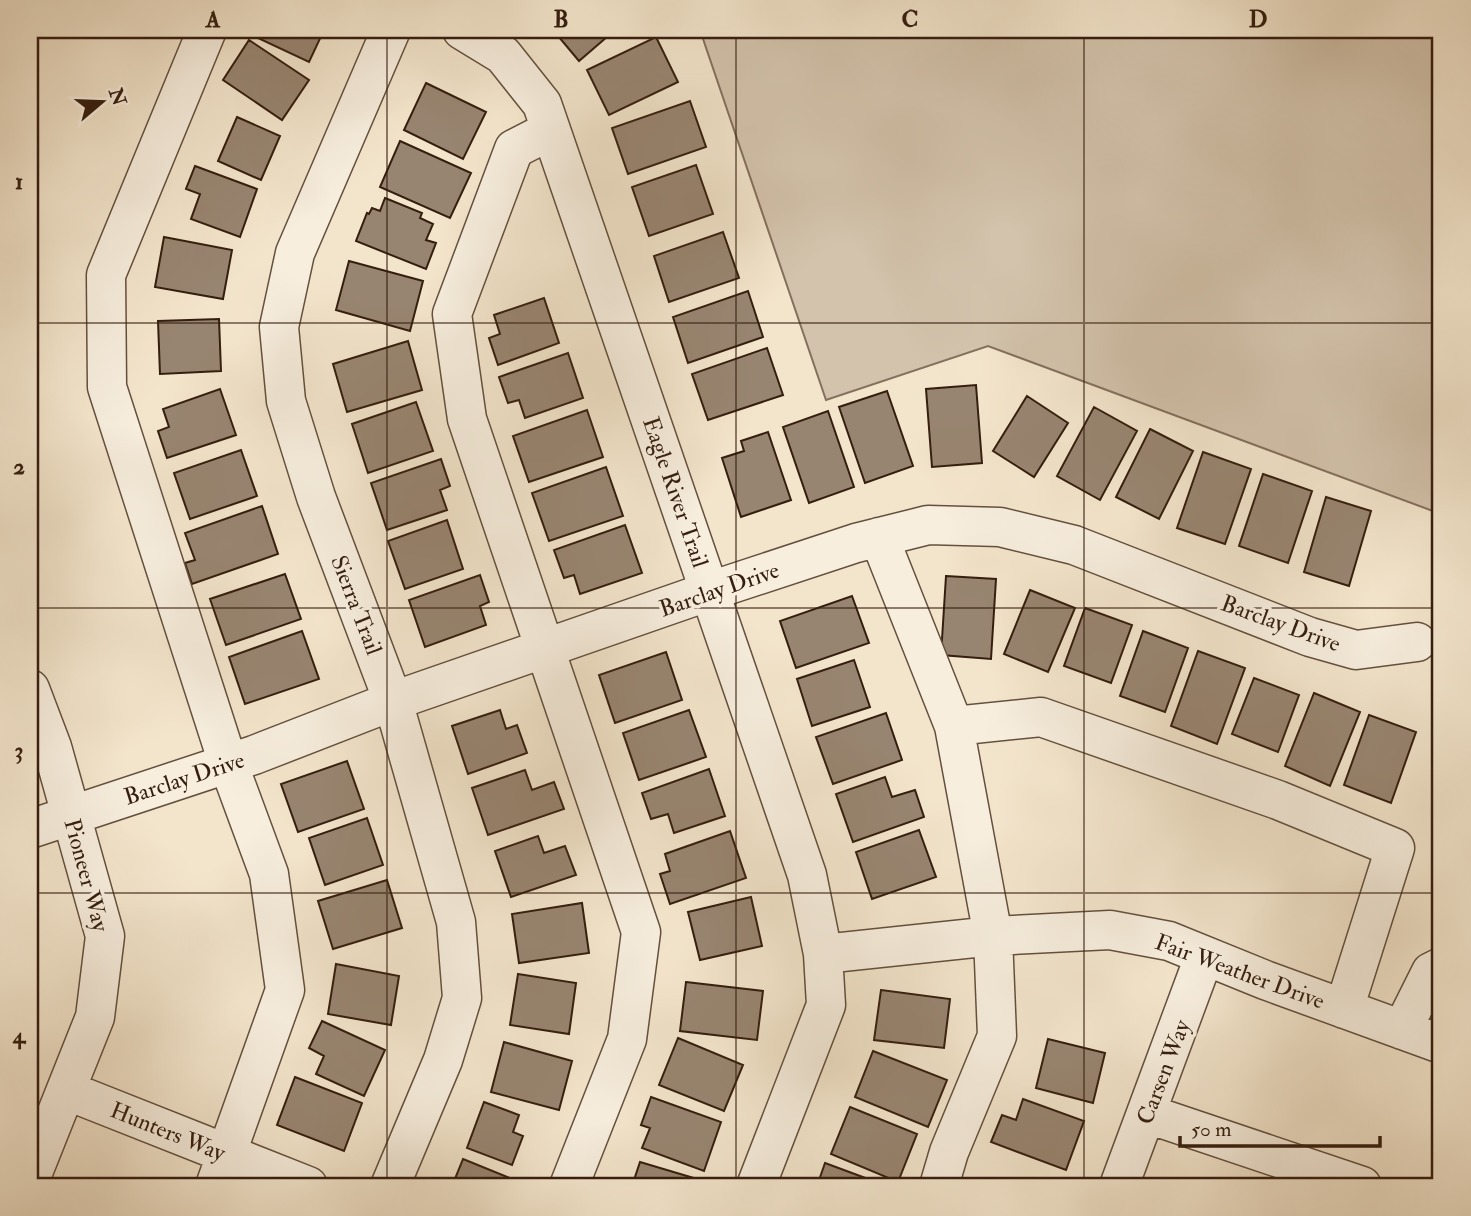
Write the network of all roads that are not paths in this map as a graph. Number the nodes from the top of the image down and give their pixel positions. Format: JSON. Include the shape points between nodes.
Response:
{"nodes":[{"id":1,"x":207,"y":30,"type":"edge"},
{"id":2,"x":391,"y":30,"type":"edge"},
{"id":3,"x":462,"y":30,"type":"edge"},
{"id":4,"x":551,"y":130,"type":"junction"},
{"id":5,"x":879,"y":537,"type":"junction"},
{"id":6,"x":710,"y":591,"type":"junction"},
{"id":7,"x":1418,"y":642,"type":"dead end"},
{"id":8,"x":545,"y":651,"type":"junction"},
{"id":9,"x":30,"y":689,"type":"edge"},
{"id":10,"x":393,"y":701,"type":"junction"},
{"id":11,"x":954,"y":726,"type":"junction"},
{"id":12,"x":228,"y":763,"type":"junction"},
{"id":13,"x":72,"y":816,"type":"junction"},
{"id":14,"x":30,"y":829,"type":"edge"},
{"id":15,"x":993,"y":936,"type":"junction"},
{"id":16,"x":823,"y":954,"type":"junction"},
{"id":17,"x":1204,"y":957,"type":"junction"},
{"id":18,"x":1441,"y":967,"type":"edge"},
{"id":19,"x":1344,"y":1009,"type":"junction"},
{"id":20,"x":1402,"y":1030,"type":"junction"},
{"id":21,"x":1441,"y":1044,"type":"edge"},
{"id":22,"x":68,"y":1091,"type":"junction"},
{"id":23,"x":1148,"y":1114,"type":"junction"},
{"id":24,"x":220,"y":1170,"type":"edge"},
{"id":25,"x":1304,"y":1177,"type":"edge"},
{"id":26,"x":30,"y":1180,"type":"edge"},
{"id":27,"x":308,"y":1186,"type":"edge"},
{"id":28,"x":390,"y":1186,"type":"edge"},
{"id":29,"x":569,"y":1186,"type":"edge"},
{"id":30,"x":756,"y":1186,"type":"edge"},
{"id":31,"x":939,"y":1186,"type":"edge"},
{"id":32,"x":1119,"y":1186,"type":"edge"},
{"id":33,"x":1362,"y":1186,"type":"edge"}],
"edges":[{"from":1,"to":12,"type":"street","via":[[106,275],[107,387]]},
{"from":2,"to":10,"type":"street","name":"Sierra Trail","via":[[295,253],[279,327],[286,401],[316,497]]},
{"from":3,"to":4,"type":"street","name":"Eagle River Trail","via":[[503,55],[542,104]]},
{"from":4,"to":6,"type":"street","name":"Eagle River Trail"},
{"from":4,"to":8,"type":"street","via":[[513,149],[452,314],[467,419]]},
{"from":5,"to":6,"type":"street","name":"Barclay Drive"},
{"from":5,"to":7,"type":"street","name":"Barclay Drive","via":[[928,525],[1000,527],[1074,545],[1310,637],[1356,650]]},
{"from":5,"to":11,"type":"street"},
{"from":6,"to":8,"type":"street","name":"Barclay Drive"},
{"from":6,"to":16,"type":"street","name":"Eagle River Trail","via":[[807,875]]},
{"from":8,"to":10,"type":"street","name":"Barclay Drive"},
{"from":8,"to":29,"type":"street","via":[[641,932],[627,1039]]},
{"from":9,"to":13,"type":"street","name":"Pioneer Way"},
{"from":10,"to":12,"type":"street","name":"Barclay Drive"},
{"from":10,"to":28,"type":"street","name":"Sierra Trail","via":[[456,922],[462,998],[443,1060]]},
{"from":11,"to":15,"type":"street"},
{"from":11,"to":19,"type":"street","via":[[1041,717],[1278,800],[1395,848]]},
{"from":12,"to":13,"type":"street","name":"Barclay Drive"},
{"from":12,"to":24,"type":"street","via":[[269,874],[285,990]]},
{"from":13,"to":14,"type":"street","name":"Barclay Drive"},
{"from":13,"to":22,"type":"street","name":"Pioneer Way","via":[[105,936],[95,1017]]},
{"from":15,"to":16,"type":"street","name":"Fair Weather Drive"},
{"from":15,"to":17,"type":"street","name":"Fair Weather Drive","via":[[1110,930],[1169,941]]},
{"from":15,"to":31,"type":"street","via":[[997,1035]]},
{"from":16,"to":30,"type":"street","name":"Eagle River Trail","via":[[826,1005]]},
{"from":17,"to":19,"type":"street","name":"Fair Weather Drive"},
{"from":17,"to":23,"type":"street","name":"Carsen Way"},
{"from":18,"to":20,"type":"street","via":[[1431,972]]},
{"from":19,"to":20,"type":"street","name":"Fair Weather Drive"},
{"from":20,"to":21,"type":"street","name":"Fair Weather Drive"},
{"from":22,"to":24,"type":"street","name":"Hunters Way"},
{"from":22,"to":26,"type":"street","name":"Pioneer Way"},
{"from":23,"to":25,"type":"street"},
{"from":23,"to":32,"type":"street","name":"Carsen Way"},
{"from":24,"to":27,"type":"street","name":"Hunters Way"},
{"from":25,"to":33,"type":"street"}]}
